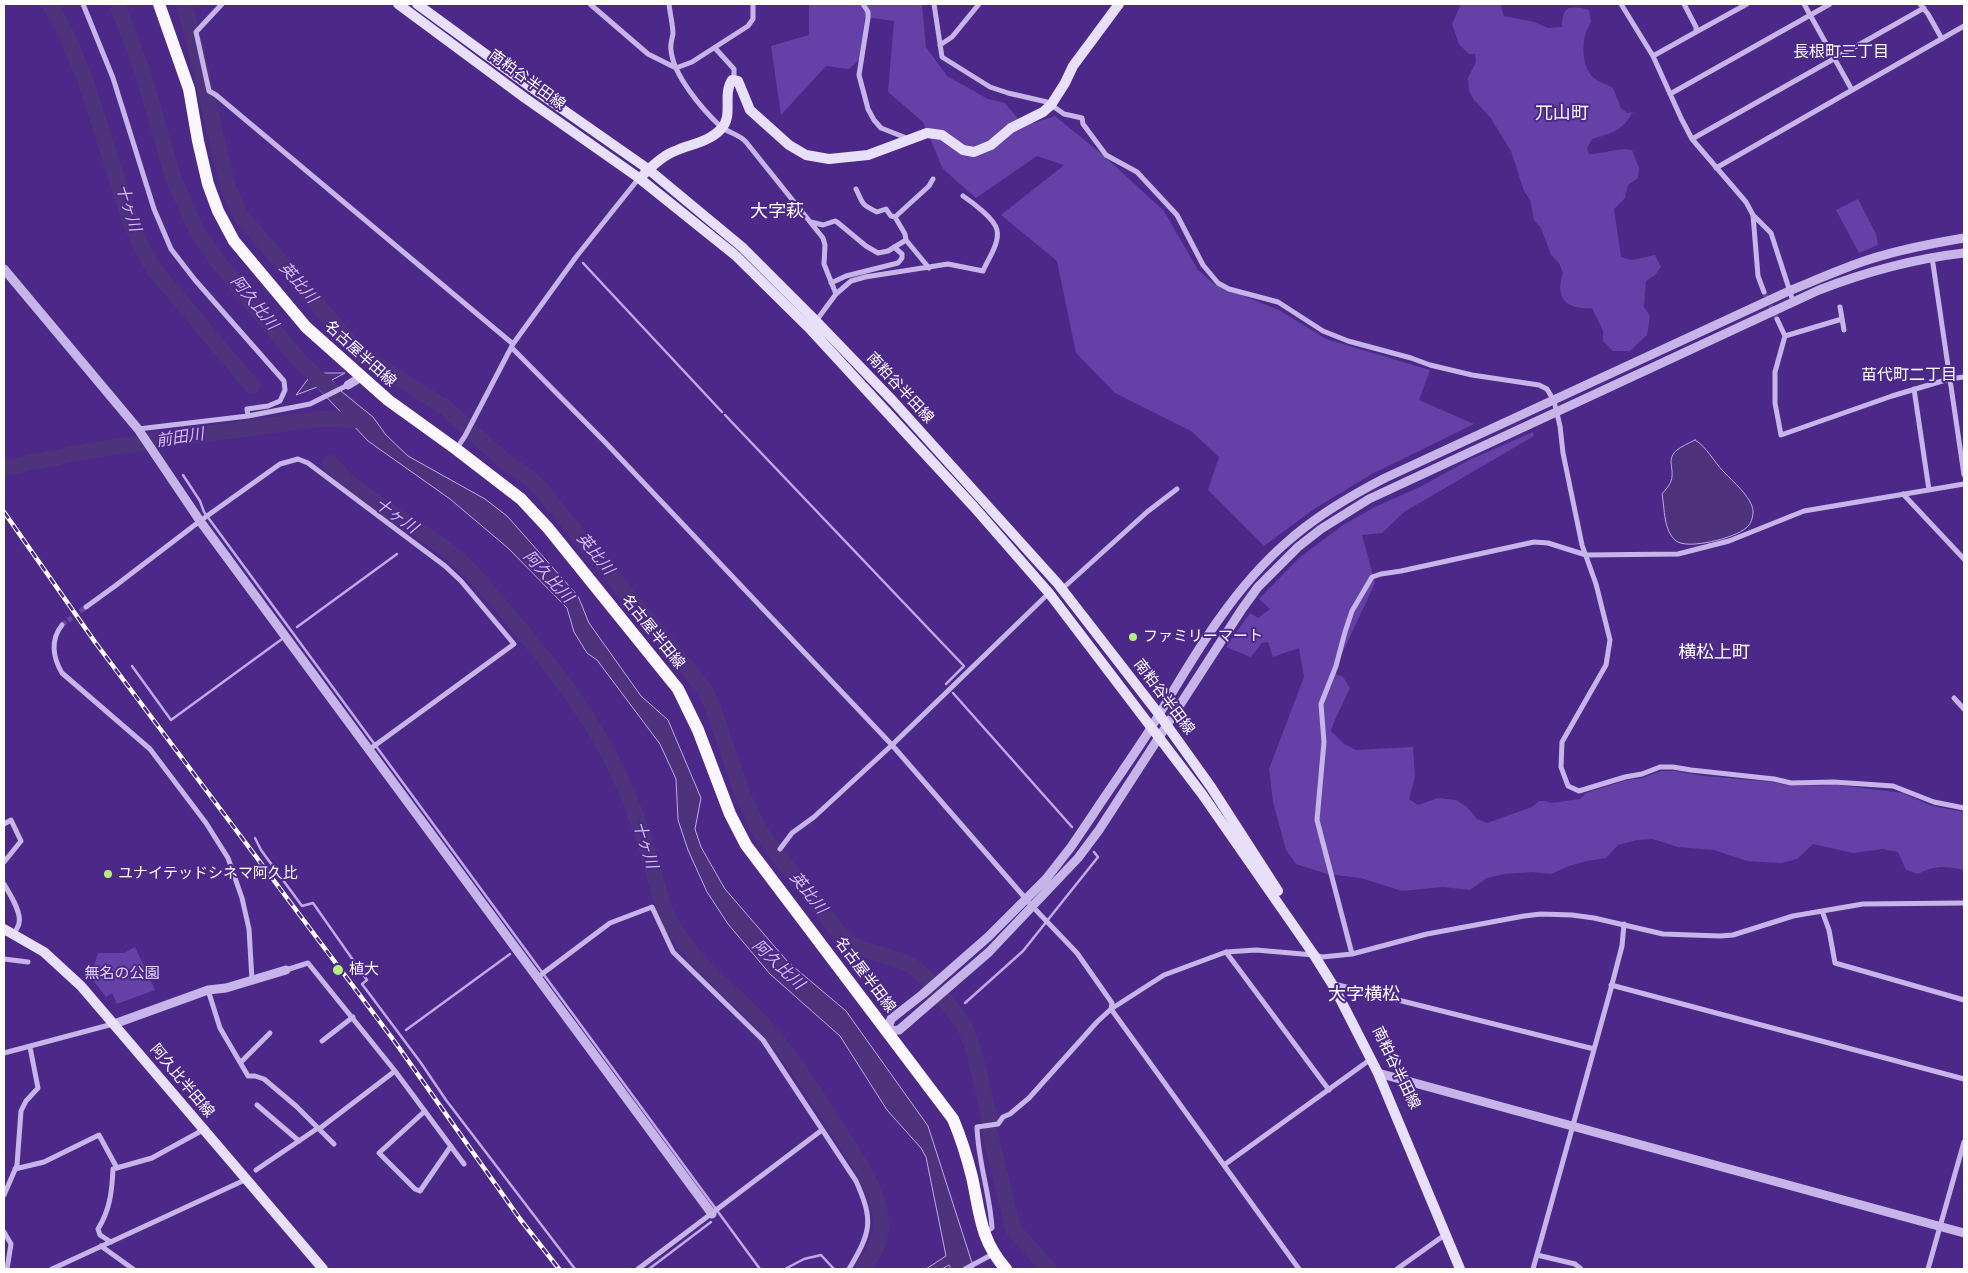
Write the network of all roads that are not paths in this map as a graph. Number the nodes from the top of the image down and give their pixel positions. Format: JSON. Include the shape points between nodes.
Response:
{"nodes":[{"id":1,"x":83,"y":4,"type":"edge"},
{"id":2,"x":159,"y":4,"type":"edge"},
{"id":3,"x":222,"y":4,"type":"edge"},
{"id":4,"x":398,"y":4,"type":"edge"},
{"id":5,"x":417,"y":4,"type":"edge"},
{"id":6,"x":590,"y":4,"type":"edge"},
{"id":7,"x":669,"y":4,"type":"edge"},
{"id":8,"x":753,"y":4,"type":"edge"},
{"id":9,"x":863,"y":4,"type":"edge"},
{"id":10,"x":934,"y":4,"type":"edge"},
{"id":11,"x":979,"y":4,"type":"edge"},
{"id":12,"x":1119,"y":4,"type":"edge"},
{"id":13,"x":1621,"y":4,"type":"edge"},
{"id":14,"x":1684,"y":4,"type":"edge"},
{"id":15,"x":1748,"y":4,"type":"edge"},
{"id":16,"x":1804,"y":4,"type":"edge"},
{"id":17,"x":1830,"y":4,"type":"edge"},
{"id":18,"x":1920,"y":4,"type":"edge"},
{"id":19,"x":1924,"y":8,"type":"junction"},
{"id":20,"x":1811,"y":15,"type":"junction"},
{"id":21,"x":1964,"y":26,"type":"edge"},
{"id":22,"x":1696,"y":32,"type":"junction"},
{"id":23,"x":1942,"y":38,"type":"junction"},
{"id":24,"x":940,"y":46,"type":"junction"},
{"id":25,"x":715,"y":48,"type":"junction"},
{"id":26,"x":1653,"y":56,"type":"junction"},
{"id":27,"x":1835,"y":59,"type":"junction"},
{"id":28,"x":676,"y":68,"type":"junction"},
{"id":29,"x":734,"y":80,"type":"junction"},
{"id":30,"x":1852,"y":90,"type":"junction"},
{"id":31,"x":1670,"y":94,"type":"junction"},
{"id":32,"x":1051,"y":105,"type":"junction"},
{"id":33,"x":722,"y":128,"type":"junction"},
{"id":34,"x":909,"y":139,"type":"junction"},
{"id":35,"x":1692,"y":139,"type":"junction"},
{"id":36,"x":1716,"y":168,"type":"junction"},
{"id":37,"x":648,"y":169,"type":"junction"},
{"id":38,"x":639,"y":178,"type":"junction"},
{"id":39,"x":933,"y":179,"type":"dead end"},
{"id":40,"x":856,"y":189,"type":"dead end"},
{"id":41,"x":964,"y":196,"type":"dead end"},
{"id":42,"x":1753,"y":215,"type":"junction"},
{"id":43,"x":895,"y":216,"type":"junction"},
{"id":44,"x":811,"y":222,"type":"junction"},
{"id":45,"x":1964,"y":238,"type":"edge"},
{"id":46,"x":906,"y":240,"type":"junction"},
{"id":47,"x":894,"y":247,"type":"junction"},
{"id":48,"x":1964,"y":253,"type":"edge"},
{"id":49,"x":1932,"y":257,"type":"junction"},
{"id":50,"x":929,"y":268,"type":"junction"},
{"id":51,"x":4,"y":269,"type":"edge"},
{"id":52,"x":831,"y":283,"type":"junction"},
{"id":53,"x":1789,"y":291,"type":"junction"},
{"id":54,"x":1764,"y":292,"type":"tunnel mouth"},
{"id":55,"x":836,"y":294,"type":"junction"},
{"id":56,"x":1793,"y":301,"type":"junction"},
{"id":57,"x":1840,"y":307,"type":"dead end"},
{"id":58,"x":1778,"y":319,"type":"tunnel mouth"},
{"id":59,"x":1842,"y":319,"type":"junction"},
{"id":60,"x":814,"y":326,"type":"junction"},
{"id":61,"x":1844,"y":330,"type":"dead end"},
{"id":62,"x":1785,"y":336,"type":"junction"},
{"id":63,"x":513,"y":346,"type":"junction"},
{"id":64,"x":361,"y":377,"type":"junction"},
{"id":65,"x":1964,"y":377,"type":"edge"},
{"id":66,"x":1949,"y":379,"type":"junction"},
{"id":67,"x":348,"y":385,"type":"joint"},
{"id":68,"x":1914,"y":389,"type":"junction"},
{"id":69,"x":1554,"y":400,"type":"junction"},
{"id":70,"x":1557,"y":411,"type":"junction"},
{"id":71,"x":248,"y":416,"type":"junction"},
{"id":72,"x":139,"y":431,"type":"junction"},
{"id":73,"x":456,"y":449,"type":"junction"},
{"id":74,"x":1964,"y":475,"type":"edge"},
{"id":75,"x":1964,"y":484,"type":"edge"},
{"id":76,"x":1177,"y":488,"type":"dead end"},
{"id":77,"x":1929,"y":490,"type":"junction"},
{"id":78,"x":1903,"y":494,"type":"junction"},
{"id":79,"x":200,"y":521,"type":"junction"},
{"id":80,"x":1586,"y":555,"type":"junction"},
{"id":81,"x":1964,"y":559,"type":"edge"},
{"id":82,"x":1062,"y":589,"type":"junction"},
{"id":83,"x":1049,"y":593,"type":"junction"},
{"id":84,"x":86,"y":606,"type":"tunnel mouth"},
{"id":85,"x":62,"y":624,"type":"tunnel mouth"},
{"id":86,"x":1954,"y":698,"type":"dead end"},
{"id":87,"x":1964,"y":709,"type":"edge"},
{"id":88,"x":1158,"y":714,"type":"junction"},
{"id":89,"x":1167,"y":726,"type":"junction"},
{"id":90,"x":1151,"y":727,"type":"junction"},
{"id":91,"x":1159,"y":738,"type":"junction"},
{"id":92,"x":892,"y":746,"type":"junction"},
{"id":93,"x":370,"y":749,"type":"junction"},
{"id":94,"x":1964,"y":808,"type":"edge"},
{"id":95,"x":4,"y":824,"type":"edge"},
{"id":96,"x":780,"y":849,"type":"dead end"},
{"id":97,"x":4,"y":862,"type":"edge"},
{"id":98,"x":4,"y":884,"type":"edge"},
{"id":99,"x":1026,"y":899,"type":"junction"},
{"id":100,"x":1964,"y":903,"type":"edge"},
{"id":101,"x":1033,"y":907,"type":"junction"},
{"id":102,"x":1822,"y":911,"type":"junction"},
{"id":103,"x":1624,"y":924,"type":"junction"},
{"id":104,"x":9,"y":931,"type":"edge"},
{"id":105,"x":1226,"y":952,"type":"junction"},
{"id":106,"x":1352,"y":954,"type":"junction"},
{"id":107,"x":1318,"y":956,"type":"junction"},
{"id":108,"x":4,"y":959,"type":"edge"},
{"id":109,"x":28,"y":962,"type":"dead end"},
{"id":110,"x":286,"y":970,"type":"joint"},
{"id":111,"x":538,"y":977,"type":"junction"},
{"id":112,"x":252,"y":980,"type":"junction"},
{"id":113,"x":1611,"y":984,"type":"junction"},
{"id":114,"x":1338,"y":985,"type":"junction"},
{"id":115,"x":208,"y":990,"type":"junction"},
{"id":116,"x":1964,"y":1000,"type":"edge"},
{"id":117,"x":1112,"y":1009,"type":"junction"},
{"id":118,"x":352,"y":1017,"type":"junction"},
{"id":119,"x":114,"y":1024,"type":"junction"},
{"id":120,"x":887,"y":1031,"type":"junction"},
{"id":121,"x":270,"y":1033,"type":"dead end"},
{"id":122,"x":322,"y":1041,"type":"dead end"},
{"id":123,"x":30,"y":1047,"type":"junction"},
{"id":124,"x":1594,"y":1049,"type":"junction"},
{"id":125,"x":4,"y":1053,"type":"edge"},
{"id":126,"x":1372,"y":1059,"type":"junction"},
{"id":127,"x":240,"y":1062,"type":"junction"},
{"id":128,"x":395,"y":1071,"type":"junction"},
{"id":129,"x":1382,"y":1074,"type":"junction"},
{"id":130,"x":1964,"y":1079,"type":"edge"},
{"id":131,"x":1329,"y":1090,"type":"junction"},
{"id":132,"x":257,"y":1105,"type":"dead end"},
{"id":133,"x":425,"y":1111,"type":"junction"},
{"id":134,"x":1572,"y":1125,"type":"junction"},
{"id":135,"x":318,"y":1128,"type":"junction"},
{"id":136,"x":203,"y":1130,"type":"junction"},
{"id":137,"x":822,"y":1130,"type":"junction"},
{"id":138,"x":298,"y":1141,"type":"junction"},
{"id":139,"x":1964,"y":1142,"type":"edge"},
{"id":140,"x":334,"y":1144,"type":"dead end"},
{"id":141,"x":451,"y":1146,"type":"junction"},
{"id":142,"x":464,"y":1164,"type":"dead end"},
{"id":143,"x":1224,"y":1165,"type":"junction"},
{"id":144,"x":118,"y":1168,"type":"junction"},
{"id":145,"x":15,"y":1169,"type":"junction"},
{"id":146,"x":256,"y":1170,"type":"dead end"},
{"id":147,"x":246,"y":1179,"type":"junction"},
{"id":148,"x":4,"y":1195,"type":"edge"},
{"id":149,"x":712,"y":1214,"type":"junction"},
{"id":150,"x":1940,"y":1227,"type":"junction"},
{"id":151,"x":4,"y":1232,"type":"edge"},
{"id":152,"x":1964,"y":1233,"type":"edge"},
{"id":153,"x":984,"y":1234,"type":"junction"},
{"id":154,"x":1446,"y":1234,"type":"junction"},
{"id":155,"x":111,"y":1242,"type":"junction"},
{"id":156,"x":101,"y":1246,"type":"junction"},
{"id":157,"x":994,"y":1254,"type":"junction"},
{"id":158,"x":1537,"y":1256,"type":"junction"},
{"id":159,"x":7,"y":1269,"type":"edge"},
{"id":160,"x":52,"y":1269,"type":"edge"},
{"id":161,"x":133,"y":1269,"type":"edge"},
{"id":162,"x":323,"y":1269,"type":"edge"},
{"id":163,"x":638,"y":1269,"type":"edge"},
{"id":164,"x":849,"y":1269,"type":"edge"},
{"id":165,"x":965,"y":1269,"type":"edge"},
{"id":166,"x":1006,"y":1269,"type":"edge"},
{"id":167,"x":1299,"y":1269,"type":"edge"},
{"id":168,"x":1397,"y":1269,"type":"edge"},
{"id":169,"x":1460,"y":1269,"type":"edge"},
{"id":170,"x":1468,"y":1269,"type":"edge"},
{"id":171,"x":1533,"y":1269,"type":"edge"},
{"id":172,"x":1581,"y":1269,"type":"edge"},
{"id":173,"x":1928,"y":1269,"type":"edge"}],
"edges":[{"from":1,"to":71,"type":"street","via":[[113,78],[154,209],[171,249],[284,381],[285,390],[280,400],[268,406],[247,409]]},
{"from":2,"to":64,"type":"main road","name":"名古屋半田線","via":[[189,89],[208,184],[234,241],[306,327]]},
{"from":3,"to":63,"type":"street","via":[[196,32],[209,91]]},
{"from":4,"to":38,"type":"main road","name":"南粕谷半田線"},
{"from":5,"to":37,"type":"main road","name":"南粕谷半田線"},
{"from":6,"to":28,"type":"street","via":[[648,54]]},
{"from":7,"to":28,"type":"street","via":[[673,33],[670,49]]},
{"from":8,"to":25,"type":"street","via":[[753,19],[748,26]]},
{"from":9,"to":34,"type":"street","via":[[868,18],[859,75],[868,109],[881,128]]},
{"from":10,"to":24,"type":"street"},
{"from":11,"to":24,"type":"street","via":[[952,37]]},
{"from":12,"to":32,"type":"main road","via":[[1073,66]]},
{"from":13,"to":26,"type":"street"},
{"from":14,"to":22,"type":"street"},
{"from":15,"to":22,"type":"street"},
{"from":16,"to":20,"type":"street"},
{"from":17,"to":20,"type":"street"},
{"from":18,"to":19,"type":"street"},
{"from":19,"to":23,"type":"street"},
{"from":19,"to":27,"type":"street"},
{"from":20,"to":27,"type":"street"},
{"from":20,"to":31,"type":"street"},
{"from":21,"to":23,"type":"street"},
{"from":22,"to":26,"type":"street"},
{"from":23,"to":30,"type":"street"},
{"from":24,"to":32,"type":"street","via":[[942,57],[978,80],[1008,93]]},
{"from":25,"to":28,"type":"street"},
{"from":25,"to":29,"type":"street","via":[[734,69]]},
{"from":26,"to":31,"type":"street"},
{"from":27,"to":30,"type":"street"},
{"from":27,"to":35,"type":"street"},
{"from":28,"to":33,"type":"street"},
{"from":29,"to":33,"type":"main road","via":[[728,87],[728,112]]},
{"from":29,"to":34,"type":"main road","via":[[738,81],[750,110],[789,145],[806,155],[829,159],[868,155]]},
{"from":30,"to":36,"type":"street"},
{"from":31,"to":35,"type":"street"},
{"from":32,"to":34,"type":"main road","via":[[1011,128],[991,145],[974,152],[963,150],[935,132]]},
{"from":32,"to":69,"type":"street","via":[[1064,114],[1082,118],[1106,155],[1137,172],[1177,215],[1203,265],[1218,283],[1278,302],[1323,332],[1348,341],[1472,375],[1539,384]]},
{"from":33,"to":37,"type":"main road","via":[[702,142],[673,151]]},
{"from":33,"to":44,"type":"street","via":[[741,137]]},
{"from":35,"to":36,"type":"street"},
{"from":36,"to":42,"type":"street","via":[[1746,202]]},
{"from":37,"to":38,"type":"main road"},
{"from":37,"to":60,"type":"main road","name":"南粕谷半田線","via":[[742,246]]},
{"from":38,"to":60,"type":"main road","name":"南粕谷半田線","via":[[734,255]]},
{"from":38,"to":63,"type":"street","via":[[576,257]]},
{"from":39,"to":43,"type":"street"},
{"from":40,"to":43,"type":"street","via":[[860,202],[869,209],[877,212],[886,209]]},
{"from":41,"to":50,"type":"street","via":[[996,227],[993,250],[983,271],[953,264]]},
{"from":42,"to":53,"type":"street","via":[[1771,233]]},
{"from":42,"to":54,"type":"street","via":[[1758,276]]},
{"from":43,"to":46,"type":"street"},
{"from":44,"to":47,"type":"street","via":[[823,225],[838,222],[878,253]]},
{"from":44,"to":52,"type":"street","via":[[823,238],[824,264]]},
{"from":45,"to":53,"type":"street","via":[[1873,258]]},
{"from":46,"to":47,"type":"street"},
{"from":46,"to":50,"type":"street"},
{"from":47,"to":52,"type":"street","via":[[902,254],[898,263]]},
{"from":48,"to":49,"type":"street"},
{"from":49,"to":56,"type":"street","via":[[1862,274]]},
{"from":49,"to":66,"type":"street"},
{"from":50,"to":55,"type":"street","via":[[856,279],[845,284]]},
{"from":51,"to":72,"type":"street"},
{"from":52,"to":55,"type":"street"},
{"from":53,"to":56,"type":"street"},
{"from":53,"to":69,"type":"street"},
{"from":55,"to":60,"type":"street"},
{"from":56,"to":70,"type":"street"},
{"from":57,"to":59,"type":"street"},
{"from":58,"to":62,"type":"street"},
{"from":59,"to":61,"type":"street"},
{"from":59,"to":62,"type":"street"},
{"from":60,"to":82,"type":"main road","name":"南粕谷半田線","via":[[968,483]]},
{"from":60,"to":83,"type":"main road","name":"南粕谷半田線"},
{"from":62,"to":68,"type":"street","via":[[1775,372],[1780,435]]},
{"from":63,"to":73,"type":"street"},
{"from":63,"to":92,"type":"street"},
{"from":64,"to":67,"type":"street"},
{"from":64,"to":73,"type":"main road","name":"名古屋半田線"},
{"from":65,"to":66,"type":"street"},
{"from":66,"to":68,"type":"street"},
{"from":66,"to":74,"type":"street"},
{"from":67,"to":71,"type":"street","via":[[310,404]]},
{"from":68,"to":77,"type":"street"},
{"from":69,"to":70,"type":"street"},
{"from":69,"to":88,"type":"street","via":[[1385,478],[1351,496],[1294,536],[1258,570],[1222,615]]},
{"from":70,"to":80,"type":"street"},
{"from":70,"to":89,"type":"street","via":[[1369,499],[1298,547],[1242,609]]},
{"from":71,"to":72,"type":"street"},
{"from":72,"to":79,"type":"street"},
{"from":73,"to":120,"type":"main road","name":"名古屋半田線","via":[[535,513],[668,676],[691,713],[730,814],[746,845]]},
{"from":75,"to":77,"type":"street"},
{"from":76,"to":82,"type":"street"},
{"from":77,"to":78,"type":"street"},
{"from":78,"to":80,"type":"street","via":[[1804,511],[1729,541],[1678,554]]},
{"from":78,"to":81,"type":"street"},
{"from":79,"to":84,"type":"street"},
{"from":79,"to":93,"type":"street"},
{"from":79,"to":93,"type":"street","via":[[280,464],[298,459],[308,463],[444,566],[461,581],[514,644]]},
{"from":80,"to":94,"type":"street","via":[[1610,640],[1606,665],[1562,742],[1561,767],[1568,786],[1585,790],[1673,766],[1791,783],[1893,786],[1934,802]]},
{"from":80,"to":106,"type":"street","via":[[1548,543],[1521,543],[1381,574],[1372,577],[1367,584],[1352,611],[1321,704],[1324,742],[1317,820]]},
{"from":82,"to":88,"type":"main road","name":"南粕谷半田線"},
{"from":83,"to":90,"type":"main road","name":"南粕谷半田線"},
{"from":83,"to":92,"type":"street"},
{"from":85,"to":112,"type":"street","via":[[55,636],[54,658],[62,673],[150,749],[228,858],[249,929]]},
{"from":86,"to":87,"type":"street"},
{"from":88,"to":89,"type":"main road","name":"南粕谷半田線"},
{"from":88,"to":90,"type":"street"},
{"from":89,"to":91,"type":"street"},
{"from":89,"to":107,"type":"main road","name":"南粕谷半田線","via":[[1211,787]]},
{"from":90,"to":91,"type":"main road","name":"南粕谷半田線"},
{"from":90,"to":99,"type":"street","via":[[1071,847]]},
{"from":91,"to":101,"type":"street","via":[[1099,830]]},
{"from":91,"to":107,"type":"main road","name":"南粕谷半田線"},
{"from":92,"to":96,"type":"street","via":[[792,833]]},
{"from":92,"to":99,"type":"street"},
{"from":93,"to":111,"type":"street"},
{"from":95,"to":97,"type":"street","via":[[11,820],[21,841]]},
{"from":98,"to":104,"type":"street","via":[[20,922]]},
{"from":99,"to":101,"type":"street"},
{"from":99,"to":120,"type":"street","via":[[924,994],[891,1019]]},
{"from":100,"to":102,"type":"street","via":[[1863,904]]},
{"from":101,"to":117,"type":"street","via":[[1077,953],[1112,1003]]},
{"from":101,"to":120,"type":"street","via":[[989,952],[932,1002],[899,1030]]},
{"from":102,"to":103,"type":"street","via":[[1720,936],[1663,934]]},
{"from":102,"to":116,"type":"street","via":[[1830,930],[1836,963]]},
{"from":103,"to":106,"type":"street","via":[[1572,915],[1524,916],[1427,934]]},
{"from":103,"to":113,"type":"street","via":[[1622,946]]},
{"from":104,"to":119,"type":"main road","name":"阿久比半田線","via":[[63,968]]},
{"from":105,"to":107,"type":"street","via":[[1256,950]]},
{"from":105,"to":117,"type":"street","via":[[1164,976]]},
{"from":105,"to":131,"type":"street"},
{"from":106,"to":107,"type":"street"},
{"from":107,"to":114,"type":"main road","name":"南粕谷半田線"},
{"from":107,"to":126,"type":"main road","name":"南粕谷半田線"},
{"from":108,"to":109,"type":"street"},
{"from":110,"to":112,"type":"street"},
{"from":110,"to":118,"type":"street","via":[[308,963]]},
{"from":111,"to":137,"type":"street","via":[[610,923],[652,907],[673,952],[763,1040]]},
{"from":111,"to":149,"type":"street"},
{"from":112,"to":115,"type":"street"},
{"from":113,"to":124,"type":"street"},
{"from":113,"to":130,"type":"street"},
{"from":114,"to":124,"type":"street"},
{"from":114,"to":129,"type":"main road","name":"南粕谷半田線"},
{"from":115,"to":119,"type":"street"},
{"from":115,"to":127,"type":"street","via":[[220,1028]]},
{"from":117,"to":143,"type":"street"},
{"from":117,"to":153,"type":"street","via":[[1029,1098],[1002,1117],[998,1124],[977,1127],[991,1212],[992,1228]]},
{"from":118,"to":122,"type":"street"},
{"from":118,"to":128,"type":"street"},
{"from":119,"to":123,"type":"street"},
{"from":119,"to":136,"type":"main road","name":"阿久比半田線"},
{"from":120,"to":153,"type":"main road","name":"名古屋半田線","via":[[953,1119],[963,1144]]},
{"from":121,"to":127,"type":"street"},
{"from":123,"to":125,"type":"street"},
{"from":123,"to":145,"type":"street","via":[[38,1088],[20,1111]]},
{"from":124,"to":134,"type":"street"},
{"from":126,"to":129,"type":"main road","name":"南粕谷半田線"},
{"from":126,"to":131,"type":"street"},
{"from":127,"to":135,"type":"street","via":[[248,1076],[264,1079]]},
{"from":128,"to":133,"type":"street"},
{"from":128,"to":135,"type":"street"},
{"from":129,"to":134,"type":"street"},
{"from":129,"to":154,"type":"main road","name":"南粕谷半田線"},
{"from":129,"to":170,"type":"main road","name":"南粕谷半田線"},
{"from":131,"to":143,"type":"street"},
{"from":132,"to":138,"type":"street"},
{"from":133,"to":141,"type":"street"},
{"from":133,"to":141,"type":"street","via":[[379,1153],[420,1191]]},
{"from":134,"to":150,"type":"street"},
{"from":134,"to":158,"type":"street"},
{"from":135,"to":138,"type":"street"},
{"from":135,"to":140,"type":"street"},
{"from":136,"to":144,"type":"street","via":[[152,1158]]},
{"from":136,"to":147,"type":"main road","name":"阿久比半田線"},
{"from":137,"to":149,"type":"street"},
{"from":137,"to":164,"type":"street","via":[[856,1181],[866,1203],[868,1224],[864,1242]]},
{"from":138,"to":146,"type":"street"},
{"from":139,"to":150,"type":"street"},
{"from":141,"to":142,"type":"street"},
{"from":143,"to":167,"type":"street"},
{"from":144,"to":145,"type":"street","via":[[99,1135],[44,1162]]},
{"from":144,"to":155,"type":"street","via":[[113,1169],[111,1198],[98,1229],[100,1235]]},
{"from":145,"to":148,"type":"street"},
{"from":147,"to":155,"type":"street"},
{"from":147,"to":162,"type":"main road","name":"阿久比半田線"},
{"from":149,"to":163,"type":"street"},
{"from":150,"to":152,"type":"street"},
{"from":150,"to":173,"type":"street"},
{"from":151,"to":159,"type":"street","via":[[11,1244]]},
{"from":153,"to":157,"type":"main road","name":"名古屋半田線"},
{"from":154,"to":168,"type":"street"},
{"from":154,"to":169,"type":"main road","name":"南粕谷半田線"},
{"from":155,"to":156,"type":"street"},
{"from":156,"to":160,"type":"street"},
{"from":156,"to":161,"type":"street"},
{"from":157,"to":165,"type":"street"},
{"from":157,"to":166,"type":"main road","name":"名古屋半田線"},
{"from":158,"to":171,"type":"street"},
{"from":158,"to":172,"type":"street","via":[[1575,1264]]}]}
